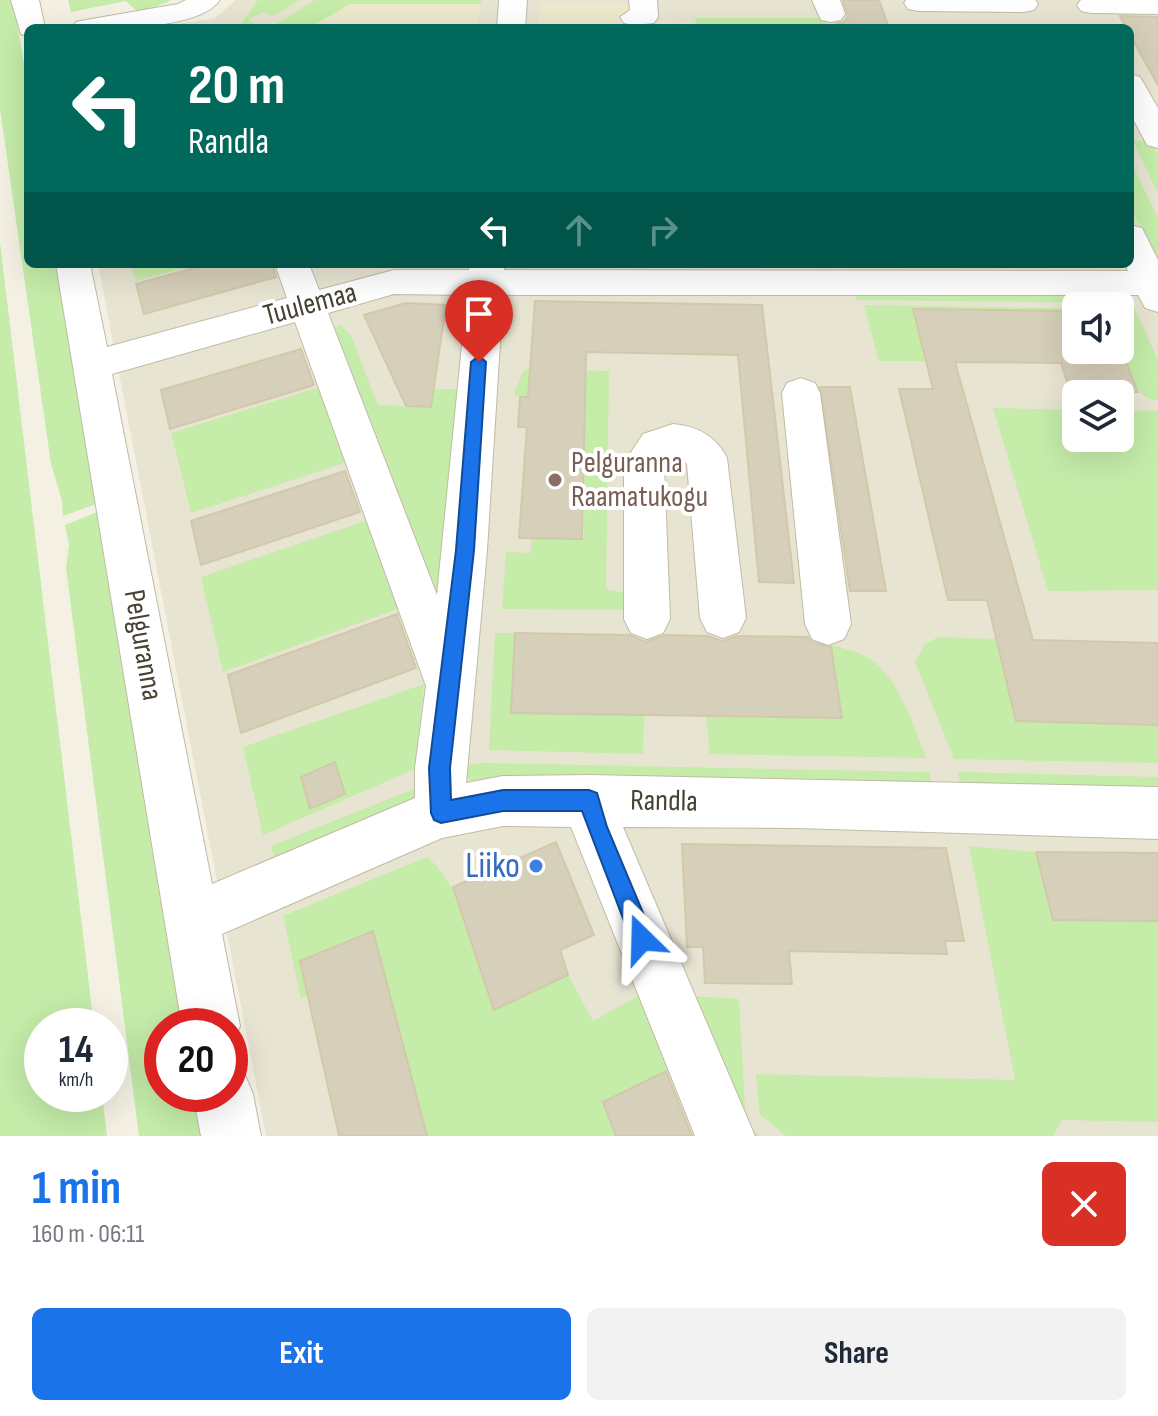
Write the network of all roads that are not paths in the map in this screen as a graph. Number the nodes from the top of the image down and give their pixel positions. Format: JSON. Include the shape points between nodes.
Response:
{"nodes":[{"id":1,"x":25,"y":0,"type":"edge"},
{"id":2,"x":206,"y":0,"type":"edge"},
{"id":3,"x":513,"y":0,"type":"edge"},
{"id":4,"x":1158,"y":6,"type":"edge"},
{"id":5,"x":920,"y":10,"type":"edge"},
{"id":6,"x":1027,"y":11,"type":"edge"},
{"id":7,"x":1094,"y":11,"type":"edge"},
{"id":8,"x":30,"y":24,"type":"edge"},
{"id":9,"x":105,"y":24,"type":"edge"},
{"id":10,"x":511,"y":24,"type":"edge"},
{"id":11,"x":1134,"y":91,"type":"edge"},
{"id":12,"x":1158,"y":137,"type":"edge"},
{"id":13,"x":1134,"y":244,"type":"edge"},
{"id":14,"x":74,"y":268,"type":"edge"},
{"id":15,"x":293,"y":268,"type":"edge"},
{"id":16,"x":486,"y":272,"type":"edge"},
{"id":17,"x":648,"y":272,"type":"edge"},
{"id":18,"x":921,"y":274,"type":"edge"},
{"id":19,"x":357,"y":277,"type":"edge"},
{"id":20,"x":1156,"y":288,"type":"edge"},
{"id":21,"x":307,"y":305,"type":"junction"},
{"id":22,"x":92,"y":365,"type":"junction"},
{"id":23,"x":801,"y":393,"type":"dead end"},
{"id":24,"x":723,"y":618,"type":"dead end"},
{"id":25,"x":647,"y":619,"type":"dead end"},
{"id":26,"x":828,"y":624,"type":"dead end"},
{"id":27,"x":448,"y":684,"type":"junction"},
{"id":28,"x":589,"y":800,"type":"junction"},
{"id":29,"x":441,"y":813,"type":"junction"},
{"id":30,"x":1158,"y":813,"type":"edge"},
{"id":31,"x":193,"y":919,"type":"junction"},
{"id":32,"x":208,"y":1008,"type":"edge"},
{"id":33,"x":226,"y":1112,"type":"edge"},
{"id":34,"x":231,"y":1136,"type":"edge"},
{"id":35,"x":725,"y":1136,"type":"edge"}],
"edges":[{"from":1,"to":8,"type":"street"},
{"from":2,"to":9,"type":"street","via":[[185,12]]},
{"from":3,"to":10,"type":"street"},
{"from":4,"to":7,"type":"street"},
{"from":5,"to":6,"type":"street"},
{"from":11,"to":12,"type":"street"},
{"from":13,"to":20,"type":"street"},
{"from":14,"to":22,"type":"street","name":"Pelguranna"},
{"from":15,"to":21,"type":"street"},
{"from":16,"to":17,"type":"street","name":"Tuulemaa"},
{"from":16,"to":19,"type":"street","name":"Tuulemaa","via":[[394,282]]},
{"from":16,"to":27,"type":"street","via":[[465,550]]},
{"from":17,"to":18,"type":"street","name":"Tuulemaa"},
{"from":18,"to":20,"type":"street","name":"Tuulemaa"},
{"from":19,"to":21,"type":"street","name":"Tuulemaa"},
{"from":21,"to":22,"type":"street","name":"Tuulemaa"},
{"from":21,"to":27,"type":"street"},
{"from":22,"to":31,"type":"street","name":"Pelguranna"},
{"from":23,"to":26,"type":"street"},
{"from":24,"to":25,"type":"street","via":[[707,458],[682,439],[664,441],[644,463]]},
{"from":27,"to":29,"type":"street"},
{"from":28,"to":29,"type":"street","name":"Randla","via":[[503,801]]},
{"from":28,"to":30,"type":"street","name":"Randla"},
{"from":28,"to":35,"type":"street"},
{"from":29,"to":31,"type":"street","name":"Randla"},
{"from":31,"to":32,"type":"street","name":"Pelguranna"},
{"from":33,"to":34,"type":"street"}]}
